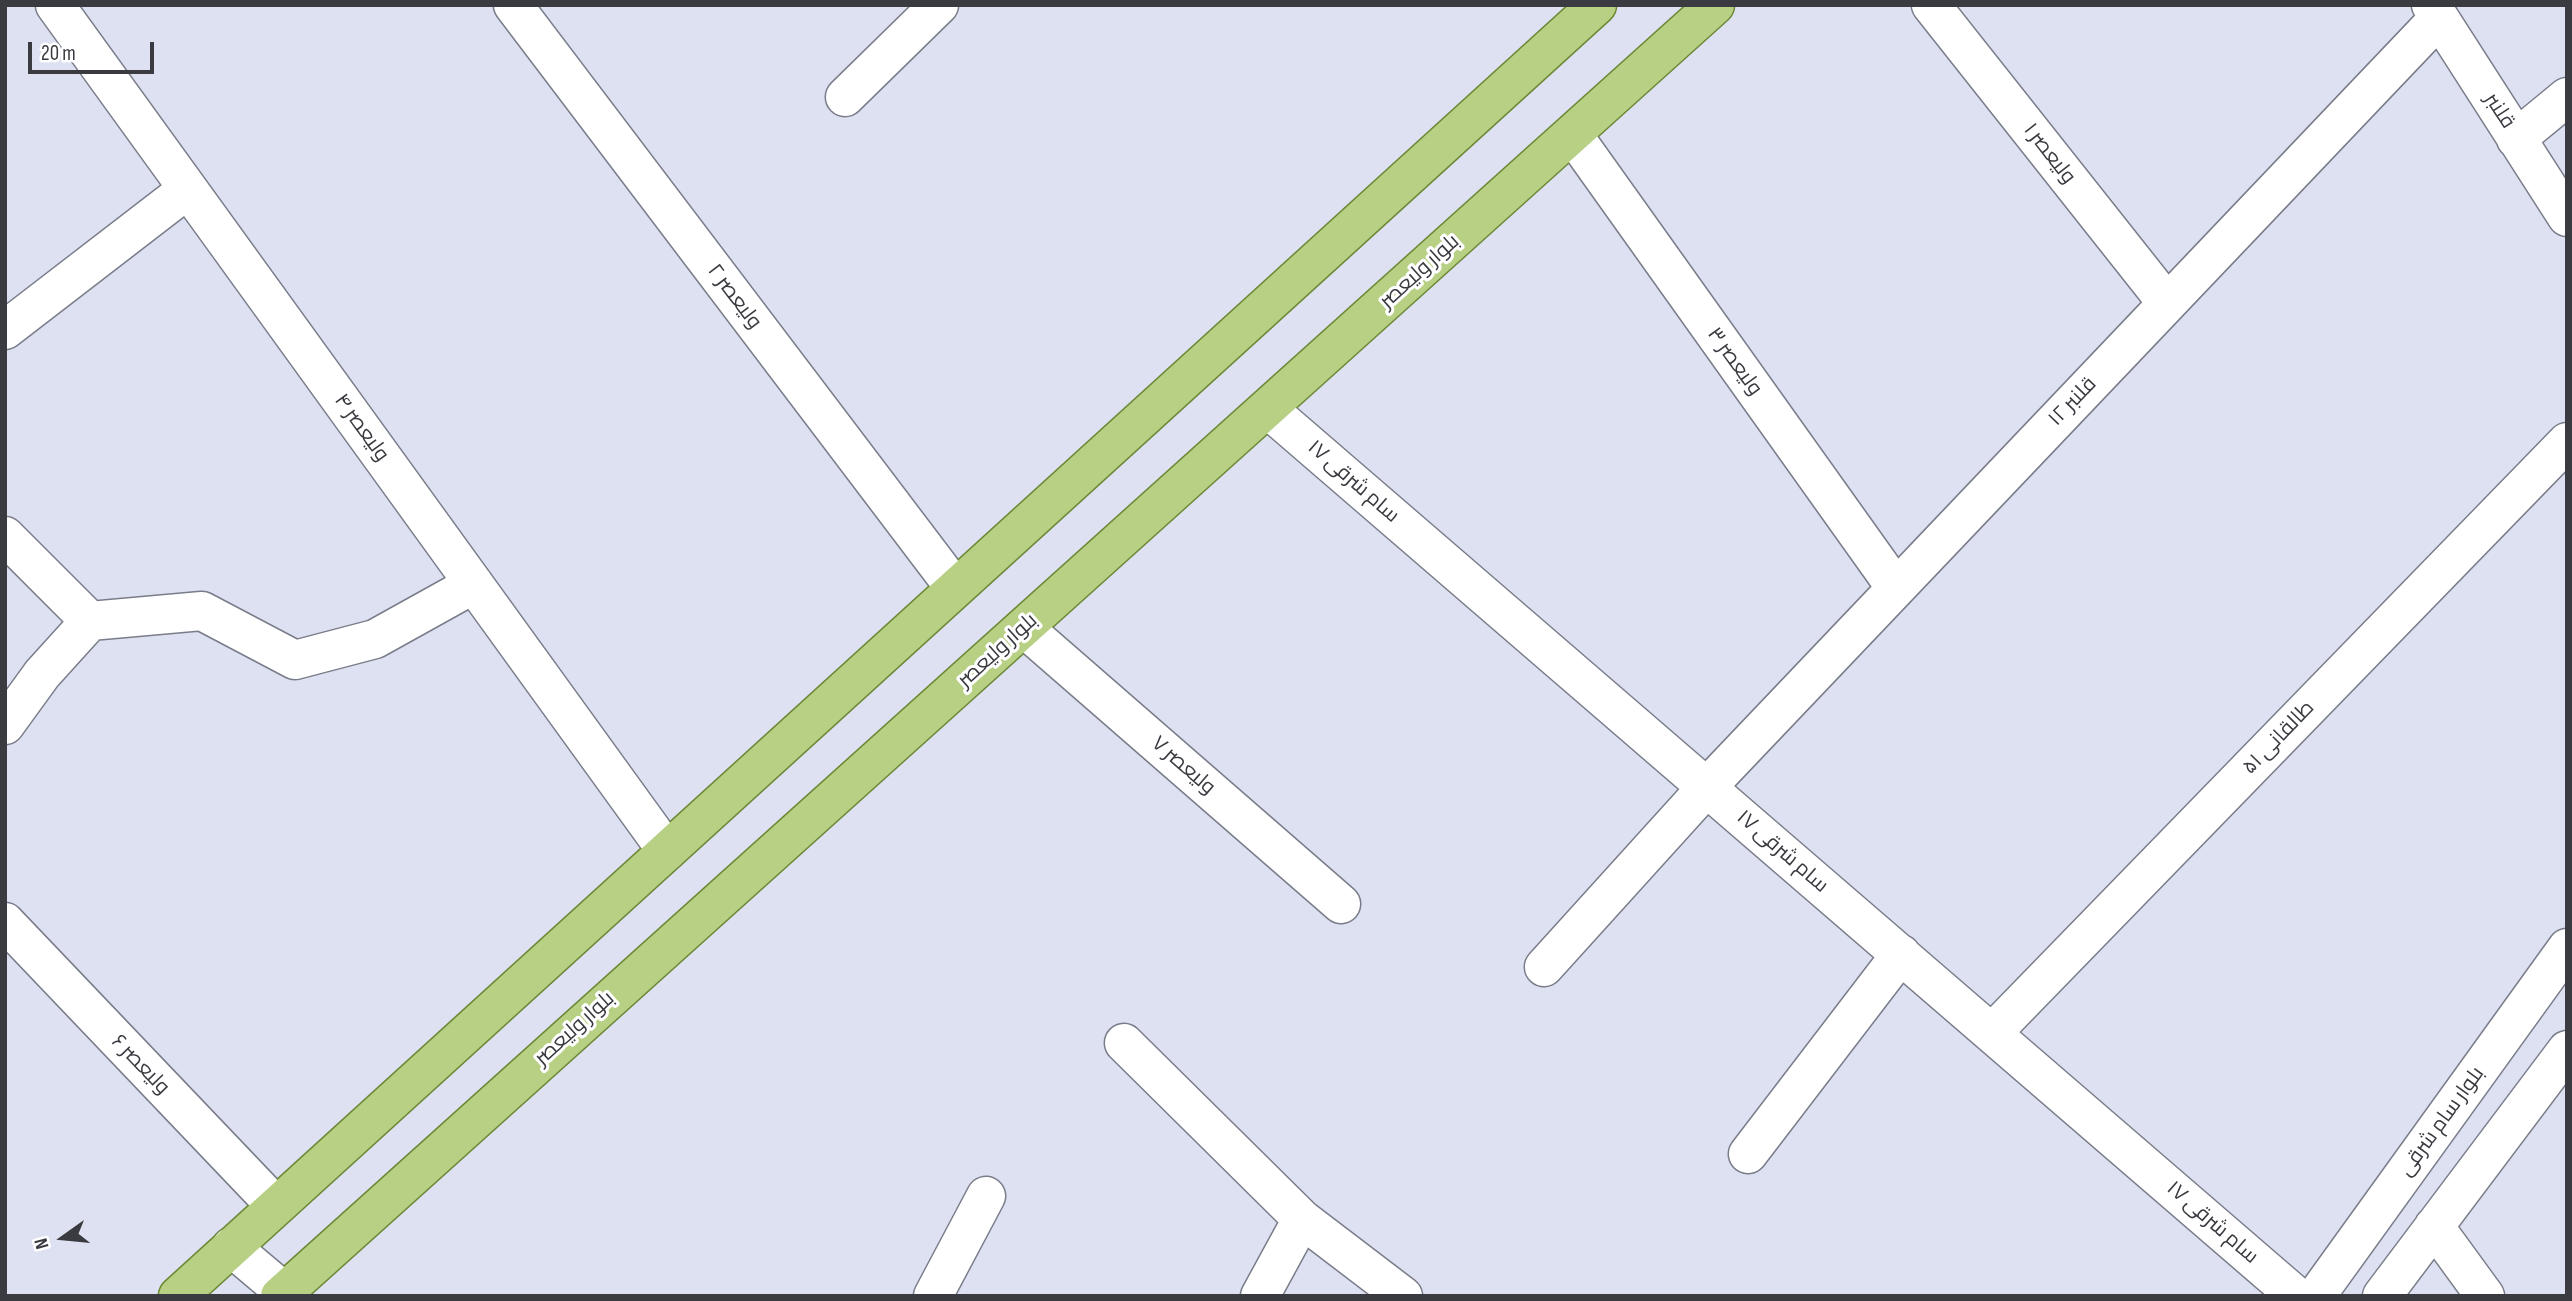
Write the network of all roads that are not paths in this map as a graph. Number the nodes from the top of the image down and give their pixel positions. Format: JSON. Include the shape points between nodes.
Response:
{"nodes":[{"id":1,"x":55,"y":5,"type":"edge"},
{"id":2,"x":513,"y":5,"type":"edge"},
{"id":3,"x":939,"y":5,"type":"edge"},
{"id":4,"x":1597,"y":5,"type":"edge"},
{"id":5,"x":1715,"y":5,"type":"edge"},
{"id":6,"x":1931,"y":5,"type":"edge"},
{"id":7,"x":2435,"y":11,"type":"edge"},
{"id":8,"x":845,"y":97,"type":"dead end"},
{"id":9,"x":2567,"y":97,"type":"edge"},
{"id":10,"x":1573,"y":135,"type":"junction"},
{"id":11,"x":2516,"y":139,"type":"junction"},
{"id":12,"x":188,"y":189,"type":"junction"},
{"id":13,"x":2567,"y":217,"type":"edge"},
{"id":14,"x":2167,"y":303,"type":"junction"},
{"id":15,"x":5,"y":330,"type":"edge"},
{"id":16,"x":1268,"y":409,"type":"junction"},
{"id":17,"x":2567,"y":442,"type":"edge"},
{"id":18,"x":5,"y":536,"type":"edge"},
{"id":19,"x":474,"y":584,"type":"junction"},
{"id":20,"x":955,"y":588,"type":"junction"},
{"id":21,"x":1896,"y":588,"type":"junction"},
{"id":22,"x":90,"y":621,"type":"junction"},
{"id":23,"x":1024,"y":628,"type":"junction"},
{"id":24,"x":5,"y":725,"type":"edge"},
{"id":25,"x":1706,"y":787,"type":"junction"},
{"id":26,"x":667,"y":851,"type":"junction"},
{"id":27,"x":1341,"y":904,"type":"dead end"},
{"id":28,"x":5,"y":922,"type":"edge"},
{"id":29,"x":2567,"y":948,"type":"edge"},
{"id":30,"x":1901,"y":954,"type":"junction"},
{"id":31,"x":1544,"y":967,"type":"dead end"},
{"id":32,"x":1992,"y":1033,"type":"junction"},
{"id":33,"x":1124,"y":1043,"type":"dead end"},
{"id":34,"x":2567,"y":1050,"type":"edge"},
{"id":35,"x":1748,"y":1154,"type":"dead end"},
{"id":36,"x":986,"y":1196,"type":"dead end"},
{"id":37,"x":276,"y":1206,"type":"junction"},
{"id":38,"x":1302,"y":1219,"type":"junction"},
{"id":39,"x":2434,"y":1226,"type":"junction"},
{"id":40,"x":231,"y":1247,"type":"junction"},
{"id":41,"x":284,"y":1294,"type":"edge"},
{"id":42,"x":178,"y":1296,"type":"edge"},
{"id":43,"x":933,"y":1296,"type":"edge"},
{"id":44,"x":1260,"y":1296,"type":"edge"},
{"id":45,"x":1403,"y":1296,"type":"edge"},
{"id":46,"x":2296,"y":1296,"type":"edge"},
{"id":47,"x":2316,"y":1296,"type":"edge"},
{"id":48,"x":2382,"y":1296,"type":"edge"},
{"id":49,"x":2485,"y":1296,"type":"edge"}],
"edges":[{"from":1,"to":12,"type":"street","name":"ولیعصر ۴"},
{"from":2,"to":20,"type":"street","name":"ولیعصر ۲"},
{"from":3,"to":8,"type":"street"},
{"from":4,"to":20,"type":"main road"},
{"from":5,"to":10,"type":"main road","name":"بلوار ولیعصر"},
{"from":6,"to":14,"type":"street","name":"ولیعصر ۱"},
{"from":7,"to":11,"type":"street","name":"قلنبر"},
{"from":7,"to":14,"type":"street","name":"قلنبر ۱۲"},
{"from":9,"to":11,"type":"street"},
{"from":10,"to":16,"type":"main road","name":"بلوار ولیعصر"},
{"from":10,"to":21,"type":"street","name":"ولیعصر ۳"},
{"from":11,"to":13,"type":"street","name":"قلنبر"},
{"from":12,"to":15,"type":"street"},
{"from":12,"to":19,"type":"street","name":"ولیعصر ۴"},
{"from":14,"to":21,"type":"street","name":"قلنبر ۱۲"},
{"from":16,"to":23,"type":"main road","name":"بلوار ولیعصر"},
{"from":16,"to":25,"type":"street","name":"سام شرقی ۱۷"},
{"from":17,"to":32,"type":"street","name":"طالقانی ۵۱"},
{"from":18,"to":22,"type":"street"},
{"from":19,"to":22,"type":"street","via":[[376,639],[295,660],[202,611]]},
{"from":19,"to":26,"type":"street","name":"ولیعصر ۴"},
{"from":20,"to":26,"type":"main road"},
{"from":21,"to":25,"type":"street","name":"قلنبر ۱۲"},
{"from":22,"to":24,"type":"street","via":[[41,674]]},
{"from":23,"to":27,"type":"street","name":"ولیعصر ۷"},
{"from":23,"to":41,"type":"main road","name":"بلوار ولیعصر"},
{"from":25,"to":30,"type":"street","name":"سام شرقی ۱۷"},
{"from":25,"to":31,"type":"street","name":"قلنبر ۱۲"},
{"from":26,"to":37,"type":"main road"},
{"from":28,"to":37,"type":"street","name":"ولیعصر ۶"},
{"from":29,"to":47,"type":"street","name":"بلوار سام شرقی"},
{"from":30,"to":32,"type":"street","name":"سام شرقی ۱۷"},
{"from":30,"to":35,"type":"street"},
{"from":32,"to":46,"type":"street","name":"سام شرقی ۱۷"},
{"from":33,"to":38,"type":"street"},
{"from":34,"to":39,"type":"street"},
{"from":36,"to":43,"type":"street"},
{"from":37,"to":40,"type":"main road"},
{"from":38,"to":44,"type":"street"},
{"from":38,"to":45,"type":"street"},
{"from":39,"to":48,"type":"street"},
{"from":39,"to":49,"type":"street"},
{"from":40,"to":41,"type":"street"},
{"from":40,"to":42,"type":"main road"}]}
